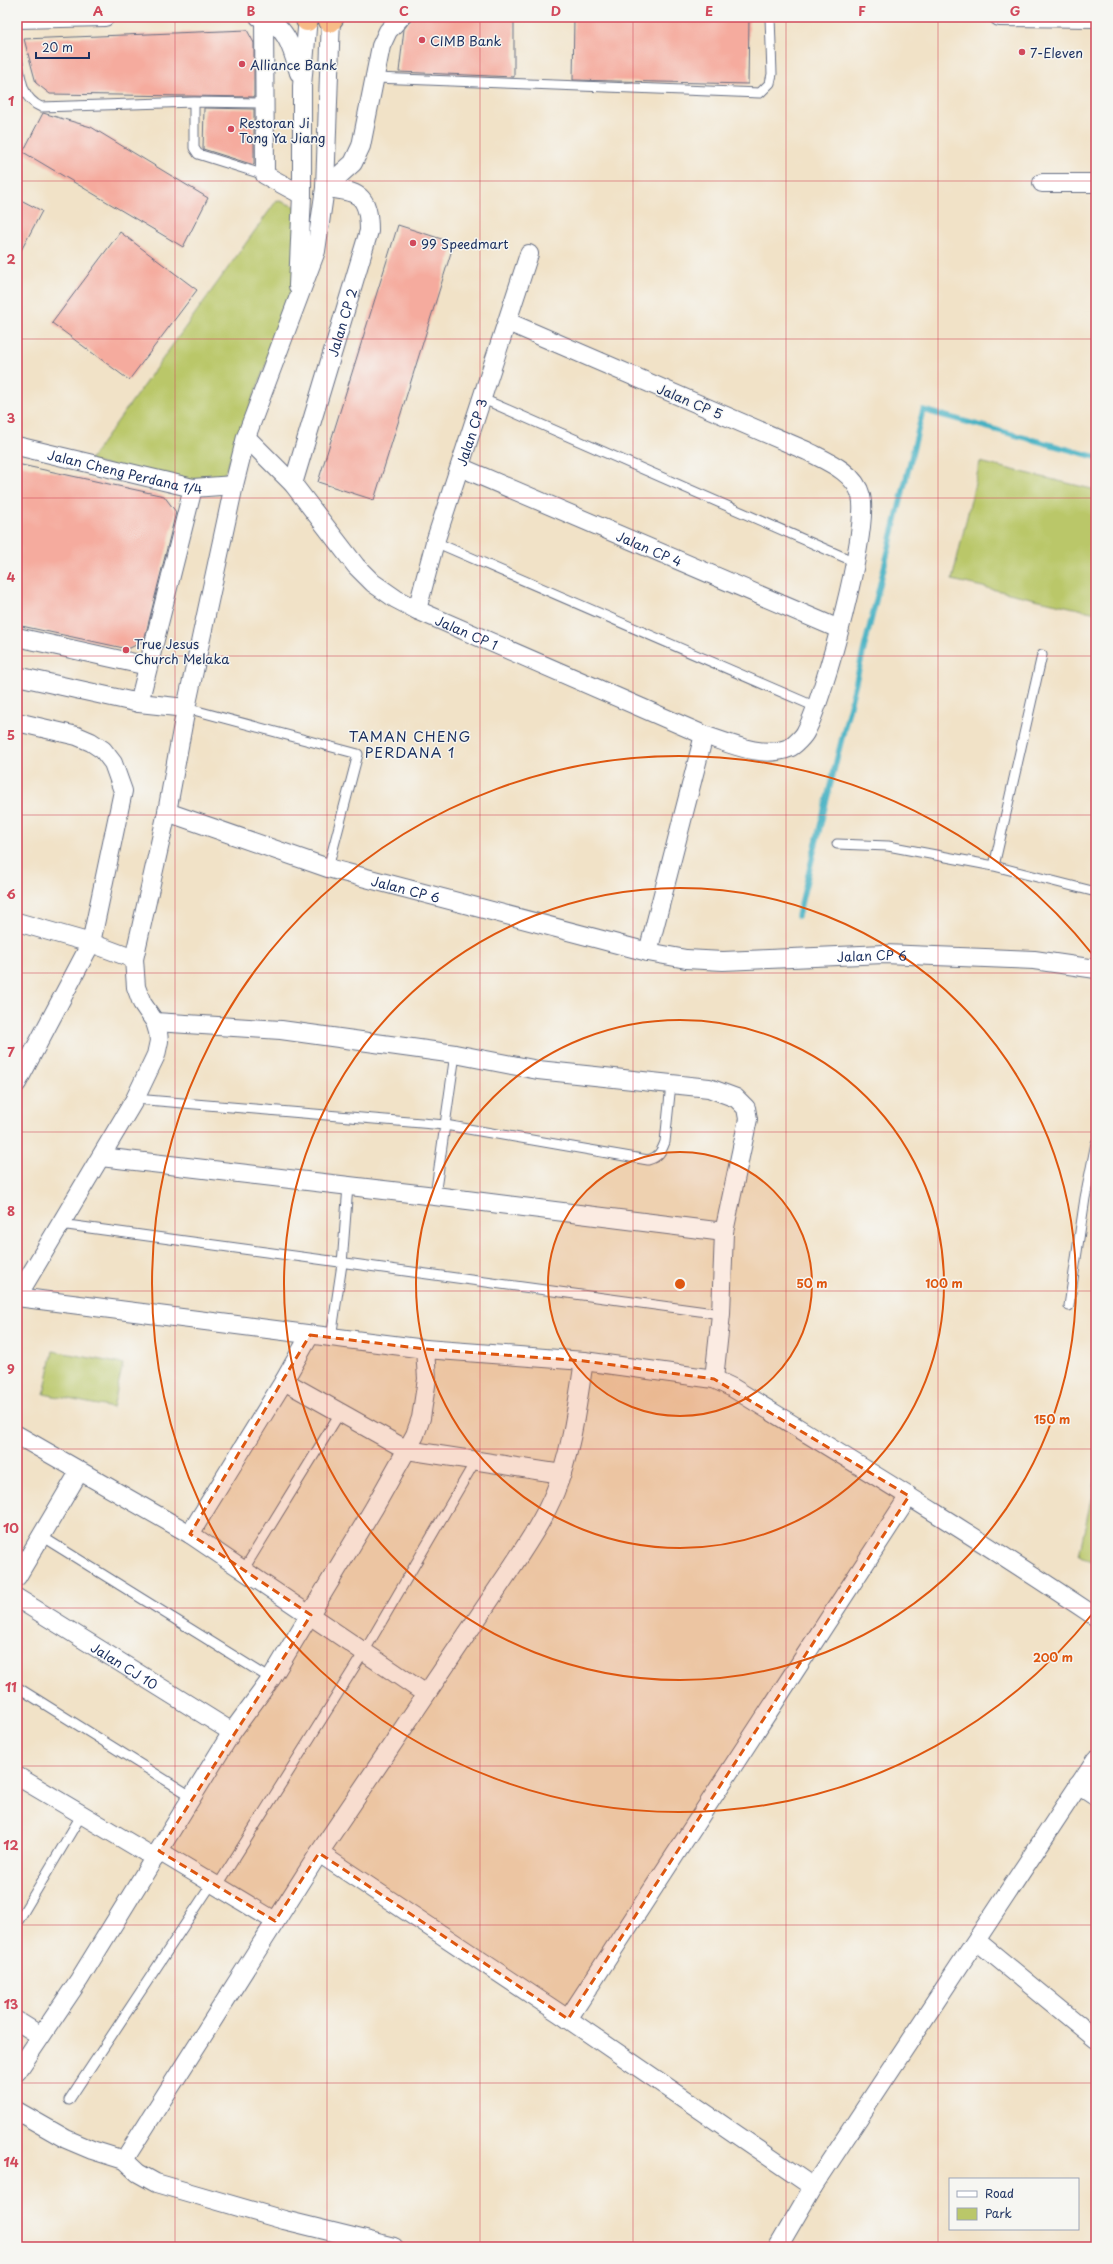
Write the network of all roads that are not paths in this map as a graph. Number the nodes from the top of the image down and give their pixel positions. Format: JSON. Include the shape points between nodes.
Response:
{"nodes":[{"id":1,"x":105,"y":17,"type":"edge"},
{"id":2,"x":401,"y":17,"type":"edge"},
{"id":3,"x":770,"y":17,"type":"edge"},
{"id":4,"x":999,"y":17,"type":"edge"},
{"id":5,"x":262,"y":18,"type":"edge"},
{"id":6,"x":307,"y":18,"type":"edge"},
{"id":7,"x":331,"y":18,"type":"edge"},
{"id":8,"x":1096,"y":18,"type":"edge"},
{"id":9,"x":17,"y":19,"type":"edge"},
{"id":10,"x":17,"y":58,"type":"edge"},
{"id":11,"x":376,"y":78,"type":"junction"},
{"id":12,"x":302,"y":86,"type":"junction"},
{"id":13,"x":194,"y":102,"type":"junction"},
{"id":14,"x":265,"y":103,"type":"junction"},
{"id":15,"x":265,"y":175,"type":"junction"},
{"id":16,"x":1096,"y":182,"type":"edge"},
{"id":17,"x":1042,"y":183,"type":"dead end"},
{"id":18,"x":325,"y":188,"type":"junction"},
{"id":19,"x":302,"y":195,"type":"junction"},
{"id":20,"x":529,"y":254,"type":"dead end"},
{"id":21,"x":297,"y":301,"type":"junction"},
{"id":22,"x":508,"y":322,"type":"junction"},
{"id":23,"x":483,"y":399,"type":"junction"},
{"id":24,"x":246,"y":437,"type":"junction"},
{"id":25,"x":17,"y":446,"type":"edge"},
{"id":26,"x":460,"y":467,"type":"junction"},
{"id":27,"x":294,"y":484,"type":"junction"},
{"id":28,"x":234,"y":485,"type":"junction"},
{"id":29,"x":192,"y":488,"type":"junction"},
{"id":30,"x":861,"y":496,"type":"joint"},
{"id":31,"x":435,"y":542,"type":"junction"},
{"id":32,"x":855,"y":562,"type":"junction"},
{"id":33,"x":417,"y":610,"type":"junction"},
{"id":34,"x":839,"y":629,"type":"junction"},
{"id":35,"x":17,"y":637,"type":"edge"},
{"id":36,"x":1042,"y":655,"type":"dead end"},
{"id":37,"x":148,"y":666,"type":"junction"},
{"id":38,"x":17,"y":676,"type":"edge"},
{"id":39,"x":140,"y":703,"type":"junction"},
{"id":40,"x":816,"y":707,"type":"junction"},
{"id":41,"x":186,"y":708,"type":"junction"},
{"id":42,"x":17,"y":722,"type":"edge"},
{"id":43,"x":704,"y":735,"type":"junction"},
{"id":44,"x":167,"y":812,"type":"junction"},
{"id":45,"x":837,"y":844,"type":"dead end"},
{"id":46,"x":994,"y":866,"type":"junction"},
{"id":47,"x":328,"y":868,"type":"junction"},
{"id":48,"x":1096,"y":892,"type":"edge"},
{"id":49,"x":17,"y":922,"type":"edge"},
{"id":50,"x":91,"y":943,"type":"junction"},
{"id":51,"x":648,"y":952,"type":"junction"},
{"id":52,"x":134,"y":958,"type":"junction"},
{"id":53,"x":1096,"y":969,"type":"edge"},
{"id":54,"x":155,"y":1022,"type":"junction"},
{"id":55,"x":456,"y":1054,"type":"junction"},
{"id":56,"x":17,"y":1083,"type":"edge"},
{"id":57,"x":671,"y":1084,"type":"junction"},
{"id":58,"x":135,"y":1099,"type":"junction"},
{"id":59,"x":444,"y":1124,"type":"junction"},
{"id":60,"x":1096,"y":1143,"type":"edge"},
{"id":61,"x":101,"y":1157,"type":"junction"},
{"id":62,"x":348,"y":1186,"type":"junction"},
{"id":63,"x":435,"y":1196,"type":"junction"},
{"id":64,"x":60,"y":1224,"type":"junction"},
{"id":65,"x":724,"y":1232,"type":"junction"},
{"id":66,"x":342,"y":1264,"type":"junction"},
{"id":67,"x":17,"y":1297,"type":"edge"},
{"id":68,"x":1069,"y":1306,"type":"dead end"},
{"id":69,"x":721,"y":1314,"type":"junction"},
{"id":70,"x":310,"y":1335,"type":"junction"},
{"id":71,"x":331,"y":1338,"type":"junction"},
{"id":72,"x":425,"y":1349,"type":"junction"},
{"id":73,"x":584,"y":1361,"type":"junction"},
{"id":74,"x":714,"y":1379,"type":"junction"},
{"id":75,"x":284,"y":1381,"type":"junction"},
{"id":76,"x":340,"y":1413,"type":"junction"},
{"id":77,"x":17,"y":1434,"type":"edge"},
{"id":78,"x":407,"y":1450,"type":"junction"},
{"id":79,"x":476,"y":1460,"type":"junction"},
{"id":80,"x":79,"y":1472,"type":"junction"},
{"id":81,"x":562,"y":1474,"type":"junction"},
{"id":82,"x":909,"y":1496,"type":"junction"},
{"id":83,"x":190,"y":1534,"type":"junction"},
{"id":84,"x":41,"y":1536,"type":"junction"},
{"id":85,"x":244,"y":1569,"type":"junction"},
{"id":86,"x":17,"y":1577,"type":"edge"},
{"id":87,"x":17,"y":1598,"type":"edge"},
{"id":88,"x":311,"y":1615,"type":"junction"},
{"id":89,"x":1096,"y":1617,"type":"edge"},
{"id":90,"x":364,"y":1652,"type":"junction"},
{"id":91,"x":271,"y":1679,"type":"junction"},
{"id":92,"x":17,"y":1687,"type":"edge"},
{"id":93,"x":426,"y":1694,"type":"junction"},
{"id":94,"x":232,"y":1732,"type":"junction"},
{"id":95,"x":1096,"y":1759,"type":"edge"},
{"id":96,"x":19,"y":1783,"type":"edge"},
{"id":97,"x":1078,"y":1785,"type":"junction"},
{"id":98,"x":191,"y":1796,"type":"junction"},
{"id":99,"x":1096,"y":1797,"type":"edge"},
{"id":100,"x":82,"y":1814,"type":"junction"},
{"id":101,"x":319,"y":1853,"type":"junction"},
{"id":102,"x":157,"y":1855,"type":"junction"},
{"id":103,"x":215,"y":1884,"type":"junction"},
{"id":104,"x":275,"y":1921,"type":"junction"},
{"id":105,"x":17,"y":1923,"type":"edge"},
{"id":106,"x":976,"y":1941,"type":"junction"},
{"id":107,"x":568,"y":2019,"type":"junction"},
{"id":108,"x":17,"y":2021,"type":"edge"},
{"id":109,"x":1093,"y":2029,"type":"edge"},
{"id":110,"x":41,"y":2036,"type":"junction"},
{"id":111,"x":17,"y":2072,"type":"edge"},
{"id":112,"x":69,"y":2100,"type":"dead end"},
{"id":113,"x":17,"y":2111,"type":"edge"},
{"id":114,"x":124,"y":2160,"type":"junction"},
{"id":115,"x":813,"y":2187,"type":"junction"},
{"id":116,"x":394,"y":2247,"type":"edge"},
{"id":117,"x":778,"y":2247,"type":"edge"}],
"edges":[{"from":1,"to":9,"type":"street"},
{"from":2,"to":11,"type":"street","via":[[388,31],[381,46]]},
{"from":3,"to":11,"type":"lane","via":[[772,74],[766,89],[760,93]]},
{"from":4,"to":8,"type":"street"},
{"from":5,"to":12,"type":"street","via":[[280,29],[292,47]]},
{"from":5,"to":14,"type":"street"},
{"from":6,"to":12,"type":"street"},
{"from":7,"to":18,"type":"street"},
{"from":10,"to":13,"type":"lane","via":[[24,94],[32,103],[41,107]]},
{"from":11,"to":18,"type":"street","via":[[361,146],[353,163]]},
{"from":12,"to":19,"type":"street"},
{"from":13,"to":14,"type":"lane"},
{"from":13,"to":15,"type":"lane","via":[[194,148],[198,154]]},
{"from":14,"to":15,"type":"street"},
{"from":15,"to":19,"type":"street"},
{"from":16,"to":17,"type":"street"},
{"from":18,"to":21,"type":"street","via":[[316,251]]},
{"from":18,"to":27,"type":"street","name":"Jalan CP 2","via":[[349,190],[360,195],[366,204],[369,231]]},
{"from":19,"to":21,"type":"street"},
{"from":20,"to":22,"type":"street","name":"Jalan CP 3"},
{"from":21,"to":24,"type":"street"},
{"from":22,"to":23,"type":"street","name":"Jalan CP 3"},
{"from":22,"to":30,"type":"street","name":"Jalan CP 5","via":[[819,457],[851,478]]},
{"from":23,"to":26,"type":"street","name":"Jalan CP 3"},
{"from":23,"to":32,"type":"lane"},
{"from":24,"to":27,"type":"street","name":"Jalan CP 1"},
{"from":24,"to":28,"type":"street"},
{"from":25,"to":29,"type":"street","name":"Jalan Cheng Perdana 1/4"},
{"from":26,"to":31,"type":"street","name":"Jalan CP 3"},
{"from":26,"to":34,"type":"street","name":"Jalan CP 4"},
{"from":27,"to":33,"type":"street","name":"Jalan CP 1","via":[[368,577],[396,600]]},
{"from":28,"to":29,"type":"street","name":"Jalan Cheng Perdana 1/4"},
{"from":28,"to":41,"type":"street"},
{"from":29,"to":37,"type":"street"},
{"from":30,"to":32,"type":"street","name":"Jalan CP 1","via":[[862,520]]},
{"from":31,"to":33,"type":"street","name":"Jalan CP 3"},
{"from":31,"to":40,"type":"lane"},
{"from":32,"to":34,"type":"street","name":"Jalan CP 1"},
{"from":33,"to":43,"type":"street","name":"Jalan CP 1"},
{"from":34,"to":40,"type":"street","name":"Jalan CP 1"},
{"from":35,"to":37,"type":"street"},
{"from":36,"to":46,"type":"lane"},
{"from":37,"to":39,"type":"street"},
{"from":38,"to":39,"type":"street"},
{"from":39,"to":41,"type":"street"},
{"from":40,"to":43,"type":"street","name":"Jalan CP 1","via":[[806,733],[790,748],[772,751],[744,748]]},
{"from":41,"to":44,"type":"street"},
{"from":41,"to":47,"type":"lane","via":[[358,754]]},
{"from":42,"to":50,"type":"street","via":[[77,736],[91,742],[103,750],[119,777],[123,791]]},
{"from":43,"to":51,"type":"street"},
{"from":44,"to":47,"type":"street","name":"Jalan CP 6"},
{"from":44,"to":52,"type":"street"},
{"from":45,"to":46,"type":"lane","via":[[888,846]]},
{"from":46,"to":48,"type":"lane"},
{"from":47,"to":51,"type":"street","name":"Jalan CP 6"},
{"from":49,"to":50,"type":"street"},
{"from":50,"to":52,"type":"street"},
{"from":50,"to":56,"type":"street"},
{"from":51,"to":53,"type":"street","name":"Jalan CP 6","via":[[723,961],[900,954],[1034,960]]},
{"from":52,"to":54,"type":"street","via":[[136,987],[142,1003]]},
{"from":54,"to":55,"type":"street","via":[[281,1030]]},
{"from":54,"to":58,"type":"street","via":[[159,1041],[156,1055]]},
{"from":55,"to":57,"type":"street","via":[[538,1070]]},
{"from":55,"to":59,"type":"lane"},
{"from":57,"to":59,"type":"lane","via":[[665,1142],[659,1154],[648,1160]]},
{"from":57,"to":65,"type":"street","via":[[724,1092],[736,1098],[746,1108],[748,1119]]},
{"from":58,"to":59,"type":"lane"},
{"from":58,"to":61,"type":"street"},
{"from":59,"to":63,"type":"lane"},
{"from":60,"to":68,"type":"lane"},
{"from":61,"to":62,"type":"street"},
{"from":61,"to":64,"type":"street"},
{"from":62,"to":63,"type":"street"},
{"from":62,"to":66,"type":"lane"},
{"from":63,"to":65,"type":"street"},
{"from":64,"to":66,"type":"lane"},
{"from":64,"to":67,"type":"street"},
{"from":65,"to":69,"type":"street"},
{"from":66,"to":69,"type":"lane"},
{"from":66,"to":71,"type":"lane"},
{"from":67,"to":70,"type":"street"},
{"from":69,"to":74,"type":"street"},
{"from":70,"to":71,"type":"street"},
{"from":70,"to":75,"type":"street"},
{"from":71,"to":72,"type":"street"},
{"from":72,"to":73,"type":"street"},
{"from":72,"to":78,"type":"street","via":[[426,1379],[421,1418]]},
{"from":73,"to":74,"type":"street"},
{"from":73,"to":81,"type":"street"},
{"from":74,"to":82,"type":"street","via":[[733,1388]]},
{"from":75,"to":76,"type":"street"},
{"from":75,"to":83,"type":"street"},
{"from":76,"to":78,"type":"street"},
{"from":76,"to":85,"type":"lane"},
{"from":77,"to":80,"type":"street"},
{"from":78,"to":79,"type":"street"},
{"from":78,"to":88,"type":"street"},
{"from":79,"to":81,"type":"street"},
{"from":79,"to":90,"type":"lane"},
{"from":80,"to":83,"type":"street"},
{"from":80,"to":84,"type":"street"},
{"from":81,"to":93,"type":"street","via":[[544,1516]]},
{"from":82,"to":89,"type":"street","via":[[1018,1564]]},
{"from":82,"to":107,"type":"street"},
{"from":83,"to":85,"type":"street"},
{"from":84,"to":86,"type":"street"},
{"from":84,"to":91,"type":"lane"},
{"from":85,"to":88,"type":"street"},
{"from":87,"to":94,"type":"street","name":"Jalan CJ 10"},
{"from":88,"to":90,"type":"street"},
{"from":88,"to":91,"type":"street"},
{"from":90,"to":93,"type":"street"},
{"from":90,"to":103,"type":"lane"},
{"from":91,"to":94,"type":"street"},
{"from":92,"to":98,"type":"lane"},
{"from":93,"to":101,"type":"street"},
{"from":94,"to":98,"type":"street"},
{"from":95,"to":97,"type":"street"},
{"from":96,"to":100,"type":"street"},
{"from":97,"to":99,"type":"street"},
{"from":97,"to":106,"type":"street"},
{"from":98,"to":102,"type":"street"},
{"from":100,"to":102,"type":"street"},
{"from":100,"to":105,"type":"lane"},
{"from":101,"to":104,"type":"street"},
{"from":101,"to":107,"type":"street"},
{"from":102,"to":103,"type":"street"},
{"from":102,"to":110,"type":"street"},
{"from":103,"to":104,"type":"street"},
{"from":103,"to":112,"type":"lane"},
{"from":104,"to":114,"type":"street"},
{"from":106,"to":109,"type":"street"},
{"from":106,"to":115,"type":"street"},
{"from":107,"to":115,"type":"street"},
{"from":108,"to":110,"type":"street"},
{"from":110,"to":111,"type":"street"},
{"from":113,"to":114,"type":"street","via":[[66,2139]]},
{"from":114,"to":116,"type":"street","via":[[138,2173],[183,2193]]},
{"from":115,"to":117,"type":"street"}]}
